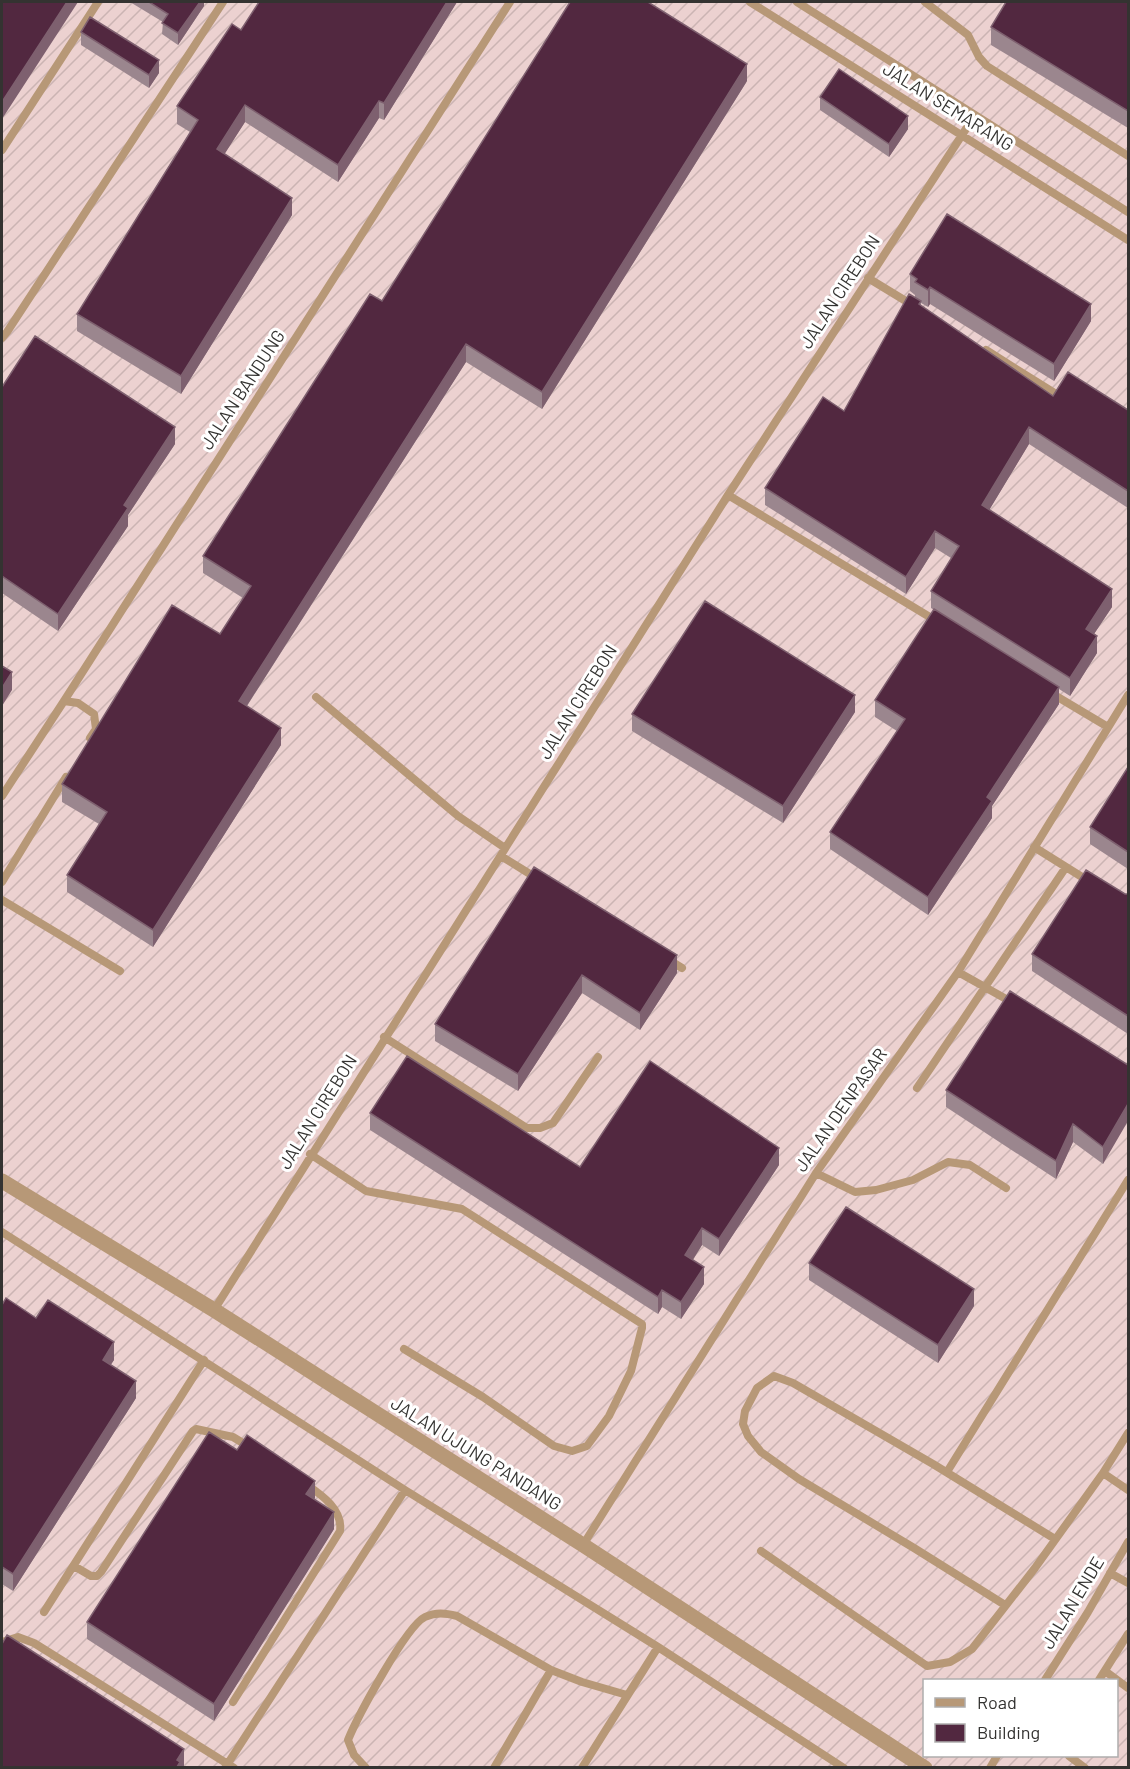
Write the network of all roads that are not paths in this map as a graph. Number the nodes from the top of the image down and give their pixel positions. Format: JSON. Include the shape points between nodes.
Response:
{"nodes":[{"id":1,"x":98,"y":2,"type":"edge"},
{"id":2,"x":223,"y":2,"type":"edge"},
{"id":3,"x":510,"y":2,"type":"edge"},
{"id":4,"x":750,"y":2,"type":"edge"},
{"id":5,"x":797,"y":2,"type":"edge"},
{"id":6,"x":925,"y":2,"type":"edge"},
{"id":7,"x":975,"y":114,"type":"junction"},
{"id":8,"x":962,"y":135,"type":"junction"},
{"id":9,"x":2,"y":150,"type":"edge"},
{"id":10,"x":1128,"y":156,"type":"edge"},
{"id":11,"x":1128,"y":212,"type":"edge"},
{"id":12,"x":1128,"y":240,"type":"edge"},
{"id":13,"x":868,"y":278,"type":"junction"},
{"id":14,"x":923,"y":312,"type":"edge"},
{"id":15,"x":2,"y":338,"type":"edge"},
{"id":16,"x":980,"y":346,"type":"edge"},
{"id":17,"x":1056,"y":394,"type":"edge"},
{"id":18,"x":728,"y":495,"type":"junction"},
{"id":19,"x":947,"y":627,"type":"edge"},
{"id":20,"x":1042,"y":688,"type":"edge"},
{"id":21,"x":1128,"y":695,"type":"edge"},
{"id":22,"x":316,"y":697,"type":"dead end"},
{"id":23,"x":64,"y":701,"type":"junction"},
{"id":24,"x":1108,"y":727,"type":"junction"},
{"id":25,"x":83,"y":750,"type":"edge"},
{"id":26,"x":71,"y":770,"type":"edge"},
{"id":27,"x":2,"y":796,"type":"edge"},
{"id":28,"x":1034,"y":847,"type":"junction"},
{"id":29,"x":503,"y":852,"type":"junction"},
{"id":30,"x":1066,"y":867,"type":"junction"},
{"id":31,"x":2,"y":882,"type":"edge"},
{"id":32,"x":551,"y":887,"type":"edge"},
{"id":33,"x":1102,"y":889,"type":"edge"},
{"id":34,"x":2,"y":900,"type":"edge"},
{"id":35,"x":662,"y":956,"type":"edge"},
{"id":36,"x":682,"y":968,"type":"dead end"},
{"id":37,"x":120,"y":971,"type":"dead end"},
{"id":38,"x":958,"y":972,"type":"junction"},
{"id":39,"x":986,"y":986,"type":"junction"},
{"id":40,"x":1024,"y":1010,"type":"edge"},
{"id":41,"x":384,"y":1037,"type":"junction"},
{"id":42,"x":598,"y":1057,"type":"dead end"},
{"id":43,"x":917,"y":1088,"type":"dead end"},
{"id":44,"x":310,"y":1155,"type":"junction"},
{"id":45,"x":816,"y":1173,"type":"junction"},
{"id":46,"x":1128,"y":1180,"type":"edge"},
{"id":47,"x":2,"y":1181,"type":"edge"},
{"id":48,"x":1006,"y":1188,"type":"dead end"},
{"id":49,"x":2,"y":1232,"type":"edge"},
{"id":50,"x":214,"y":1310,"type":"junction"},
{"id":51,"x":404,"y":1349,"type":"dead end"},
{"id":52,"x":204,"y":1360,"type":"junction"},
{"id":53,"x":1128,"y":1433,"type":"edge"},
{"id":54,"x":256,"y":1451,"type":"edge"},
{"id":55,"x":947,"y":1472,"type":"junction"},
{"id":56,"x":1103,"y":1473,"type":"junction"},
{"id":57,"x":296,"y":1477,"type":"edge"},
{"id":58,"x":405,"y":1490,"type":"junction"},
{"id":59,"x":1128,"y":1490,"type":"edge"},
{"id":60,"x":1055,"y":1539,"type":"junction"},
{"id":61,"x":1128,"y":1542,"type":"edge"},
{"id":62,"x":583,"y":1545,"type":"junction"},
{"id":63,"x":761,"y":1551,"type":"dead end"},
{"id":64,"x":74,"y":1566,"type":"junction"},
{"id":65,"x":1110,"y":1573,"type":"junction"},
{"id":66,"x":1128,"y":1583,"type":"edge"},
{"id":67,"x":1005,"y":1605,"type":"junction"},
{"id":68,"x":44,"y":1612,"type":"dead end"},
{"id":69,"x":1128,"y":1634,"type":"edge"},
{"id":70,"x":2,"y":1642,"type":"edge"},
{"id":71,"x":658,"y":1647,"type":"junction"},
{"id":72,"x":551,"y":1670,"type":"junction"},
{"id":73,"x":1104,"y":1671,"type":"junction"},
{"id":74,"x":1046,"y":1679,"type":"edge"},
{"id":75,"x":1100,"y":1679,"type":"edge"},
{"id":76,"x":1115,"y":1679,"type":"edge"},
{"id":77,"x":627,"y":1695,"type":"junction"},
{"id":78,"x":233,"y":1702,"type":"dead end"},
{"id":79,"x":1072,"y":1757,"type":"edge"},
{"id":80,"x":229,"y":1766,"type":"edge"},
{"id":81,"x":366,"y":1767,"type":"edge"},
{"id":82,"x":494,"y":1767,"type":"edge"},
{"id":83,"x":582,"y":1767,"type":"edge"},
{"id":84,"x":844,"y":1767,"type":"edge"},
{"id":85,"x":925,"y":1767,"type":"edge"},
{"id":86,"x":1085,"y":1767,"type":"edge"}],
"edges":[{"from":1,"to":9,"type":"lane"},
{"from":2,"to":15,"type":"lane"},
{"from":3,"to":23,"type":"lane","name":"JALAN BANDUNG"},
{"from":4,"to":8,"type":"lane","name":"JALAN SEMARANG"},
{"from":5,"to":7,"type":"lane","name":"JALAN SEMARANG"},
{"from":6,"to":10,"type":"lane","via":[[968,34],[987,66]]},
{"from":7,"to":8,"type":"lane","name":"JALAN CIREBON"},
{"from":7,"to":11,"type":"lane","name":"JALAN SEMARANG"},
{"from":8,"to":12,"type":"lane","name":"JALAN SEMARANG"},
{"from":8,"to":13,"type":"lane","name":"JALAN CIREBON"},
{"from":13,"to":14,"type":"lane"},
{"from":13,"to":18,"type":"lane","name":"JALAN CIREBON"},
{"from":16,"to":17,"type":"lane"},
{"from":18,"to":19,"type":"lane"},
{"from":18,"to":29,"type":"lane","name":"JALAN CIREBON"},
{"from":20,"to":24,"type":"lane"},
{"from":21,"to":24,"type":"lane","name":"JALAN DENPASAR"},
{"from":22,"to":29,"type":"lane"},
{"from":23,"to":25,"type":"lane","via":[[78,703],[94,714],[96,729]]},
{"from":23,"to":27,"type":"lane","name":"JALAN BANDUNG"},
{"from":24,"to":28,"type":"lane","name":"JALAN DENPASAR"},
{"from":26,"to":31,"type":"lane"},
{"from":28,"to":30,"type":"lane"},
{"from":28,"to":38,"type":"lane","name":"JALAN DENPASAR"},
{"from":29,"to":32,"type":"lane"},
{"from":29,"to":41,"type":"lane","name":"JALAN CIREBON"},
{"from":30,"to":33,"type":"lane"},
{"from":30,"to":39,"type":"lane"},
{"from":34,"to":37,"type":"lane"},
{"from":35,"to":36,"type":"lane"},
{"from":38,"to":39,"type":"lane"},
{"from":38,"to":45,"type":"lane","name":"JALAN DENPASAR"},
{"from":39,"to":40,"type":"lane"},
{"from":39,"to":43,"type":"lane"},
{"from":41,"to":42,"type":"lane","via":[[527,1128],[553,1123]]},
{"from":41,"to":44,"type":"lane","name":"JALAN CIREBON"},
{"from":44,"to":50,"type":"lane","name":"JALAN CIREBON"},
{"from":44,"to":51,"type":"lane","via":[[366,1191],[462,1209],[642,1324],[631,1371],[609,1416],[587,1446],[572,1451],[554,1446]]},
{"from":45,"to":48,"type":"lane","via":[[855,1192],[913,1180],[948,1162],[970,1165]]},
{"from":45,"to":62,"type":"lane","name":"JALAN DENPASAR"},
{"from":46,"to":55,"type":"lane"},
{"from":47,"to":50,"type":"street","name":"JALAN UJUNG PANDANG"},
{"from":49,"to":52,"type":"lane"},
{"from":50,"to":62,"type":"street","name":"JALAN UJUNG PANDANG"},
{"from":52,"to":58,"type":"lane"},
{"from":52,"to":64,"type":"lane"},
{"from":53,"to":56,"type":"lane"},
{"from":54,"to":64,"type":"lane","via":[[233,1437],[193,1431],[99,1574],[91,1576]]},
{"from":55,"to":60,"type":"lane"},
{"from":55,"to":67,"type":"lane","via":[[793,1383],[774,1376],[758,1388],[745,1411],[743,1424],[761,1452]]},
{"from":56,"to":59,"type":"lane"},
{"from":56,"to":60,"type":"lane"},
{"from":57,"to":78,"type":"lane","via":[[328,1500],[340,1531]]},
{"from":58,"to":71,"type":"lane"},
{"from":58,"to":80,"type":"lane"},
{"from":60,"to":67,"type":"lane"},
{"from":61,"to":65,"type":"lane","name":"JALAN ENDE"},
{"from":62,"to":85,"type":"street","name":"JALAN UJUNG PANDANG"},
{"from":63,"to":67,"type":"lane","via":[[927,1666],[951,1662],[972,1649]]},
{"from":64,"to":68,"type":"lane"},
{"from":65,"to":66,"type":"lane"},
{"from":65,"to":74,"type":"lane","name":"JALAN ENDE"},
{"from":69,"to":73,"type":"lane"},
{"from":70,"to":80,"type":"lane","via":[[18,1637],[34,1643]]},
{"from":71,"to":77,"type":"lane"},
{"from":71,"to":84,"type":"lane"},
{"from":72,"to":77,"type":"lane"},
{"from":72,"to":81,"type":"lane","via":[[457,1616],[442,1612],[423,1618],[407,1635],[348,1740],[354,1755]]},
{"from":72,"to":82,"type":"lane"},
{"from":73,"to":75,"type":"lane"},
{"from":73,"to":76,"type":"lane"},
{"from":77,"to":83,"type":"lane"},
{"from":79,"to":86,"type":"lane"}]}
